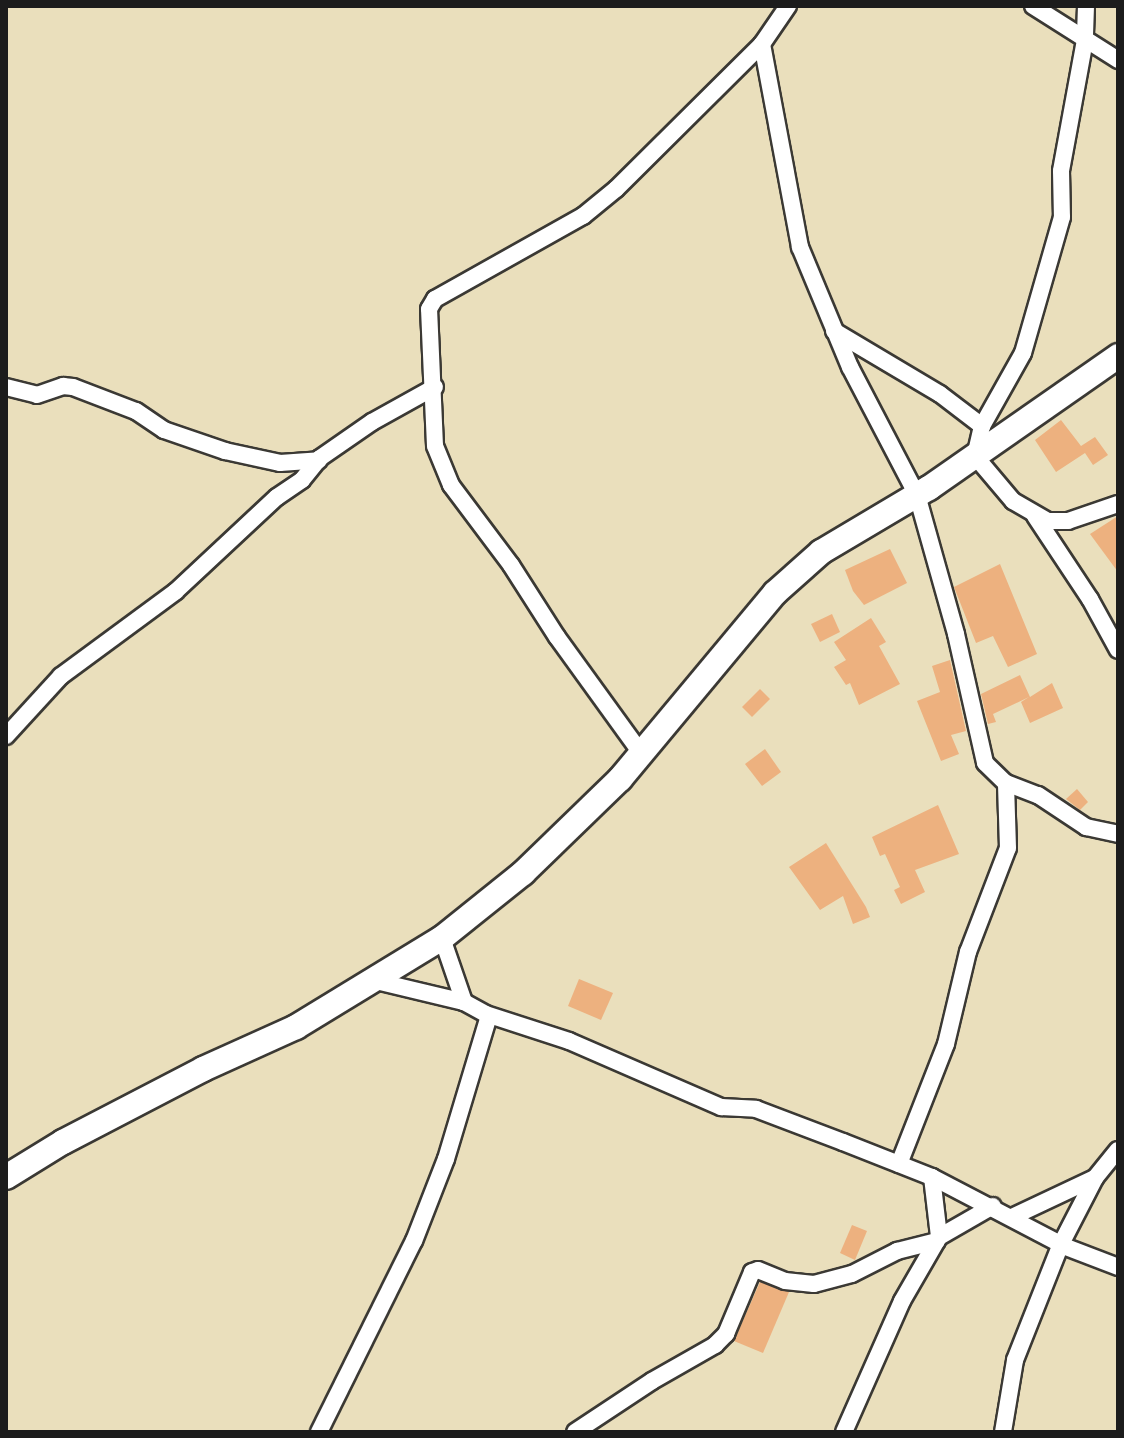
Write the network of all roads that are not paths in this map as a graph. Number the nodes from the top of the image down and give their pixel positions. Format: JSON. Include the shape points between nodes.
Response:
{"nodes":[{"id":1,"x":788,"y":6,"type":"edge"},
{"id":2,"x":1033,"y":6,"type":"edge"},
{"id":3,"x":1086,"y":6,"type":"edge"},
{"id":4,"x":1085,"y":40,"type":"junction"},
{"id":5,"x":762,"y":44,"type":"junction"},
{"id":6,"x":1118,"y":60,"type":"edge"},
{"id":7,"x":834,"y":331,"type":"junction"},
{"id":8,"x":1118,"y":356,"type":"edge"},
{"id":9,"x":6,"y":387,"type":"edge"},
{"id":10,"x":435,"y":387,"type":"junction"},
{"id":11,"x":982,"y":426,"type":"junction"},
{"id":12,"x":975,"y":456,"type":"junction"},
{"id":13,"x":319,"y":460,"type":"junction"},
{"id":14,"x":917,"y":495,"type":"junction"},
{"id":15,"x":1118,"y":504,"type":"edge"},
{"id":16,"x":1035,"y":516,"type":"junction"},
{"id":17,"x":1118,"y":650,"type":"edge"},
{"id":18,"x":6,"y":736,"type":"edge"},
{"id":19,"x":641,"y":753,"type":"junction"},
{"id":20,"x":1006,"y":783,"type":"junction"},
{"id":21,"x":1118,"y":834,"type":"edge"},
{"id":22,"x":442,"y":938,"type":"junction"},
{"id":23,"x":376,"y":981,"type":"junction"},
{"id":24,"x":464,"y":1002,"type":"junction"},
{"id":25,"x":489,"y":1016,"type":"junction"},
{"id":26,"x":1118,"y":1150,"type":"edge"},
{"id":27,"x":899,"y":1164,"type":"junction"},
{"id":28,"x":6,"y":1177,"type":"edge"},
{"id":29,"x":932,"y":1177,"type":"junction"},
{"id":30,"x":1095,"y":1178,"type":"junction"},
{"id":31,"x":993,"y":1206,"type":"junction"},
{"id":32,"x":1012,"y":1217,"type":"junction"},
{"id":33,"x":938,"y":1239,"type":"junction"},
{"id":34,"x":1061,"y":1244,"type":"junction"},
{"id":35,"x":1118,"y":1267,"type":"edge"},
{"id":36,"x":319,"y":1432,"type":"edge"},
{"id":37,"x":575,"y":1432,"type":"edge"},
{"id":38,"x":844,"y":1432,"type":"edge"},
{"id":39,"x":1003,"y":1432,"type":"edge"}],
"edges":[{"from":1,"to":5,"type":"street"},
{"from":2,"to":4,"type":"street"},
{"from":3,"to":4,"type":"street"},
{"from":4,"to":6,"type":"street"},
{"from":4,"to":11,"type":"street","via":[[1061,171],[1062,217],[1023,353]]},
{"from":5,"to":7,"type":"street","via":[[800,247]]},
{"from":5,"to":10,"type":"street","via":[[583,216],[435,299],[429,309]]},
{"from":7,"to":11,"type":"street","via":[[940,394]]},
{"from":7,"to":14,"type":"street"},
{"from":8,"to":12,"type":"street"},
{"from":9,"to":13,"type":"street","via":[[37,395],[73,387],[136,411],[164,430],[225,451],[280,463]]},
{"from":10,"to":13,"type":"street"},
{"from":10,"to":19,"type":"street","via":[[435,446],[451,485]]},
{"from":11,"to":12,"type":"street"},
{"from":12,"to":14,"type":"street"},
{"from":12,"to":16,"type":"street","via":[[1013,501]]},
{"from":13,"to":18,"type":"street","via":[[175,592],[61,676]]},
{"from":14,"to":19,"type":"street","via":[[821,552],[775,593]]},
{"from":14,"to":20,"type":"street","via":[[985,763]]},
{"from":15,"to":16,"type":"street","via":[[1068,521]]},
{"from":16,"to":17,"type":"street"},
{"from":19,"to":22,"type":"street","via":[[523,873]]},
{"from":20,"to":21,"type":"street","via":[[1038,795],[1086,827]]},
{"from":20,"to":27,"type":"street","via":[[1008,848],[968,952],[946,1044]]},
{"from":22,"to":23,"type":"street"},
{"from":22,"to":24,"type":"street"},
{"from":23,"to":24,"type":"street"},
{"from":23,"to":28,"type":"street","via":[[296,1027],[63,1142]]},
{"from":24,"to":25,"type":"street"},
{"from":25,"to":27,"type":"street","via":[[569,1041],[721,1107],[756,1109]]},
{"from":25,"to":36,"type":"street","via":[[446,1159],[414,1241]]},
{"from":26,"to":30,"type":"street"},
{"from":27,"to":29,"type":"street"},
{"from":29,"to":31,"type":"street"},
{"from":29,"to":33,"type":"street"},
{"from":30,"to":32,"type":"street"},
{"from":30,"to":34,"type":"street"},
{"from":31,"to":32,"type":"street"},
{"from":31,"to":33,"type":"street"},
{"from":32,"to":34,"type":"street"},
{"from":33,"to":37,"type":"street","via":[[814,1284],[752,1272],[726,1334],[715,1345]]},
{"from":33,"to":38,"type":"street","via":[[902,1301]]},
{"from":34,"to":35,"type":"street"},
{"from":34,"to":39,"type":"street","via":[[1015,1360]]}]}
